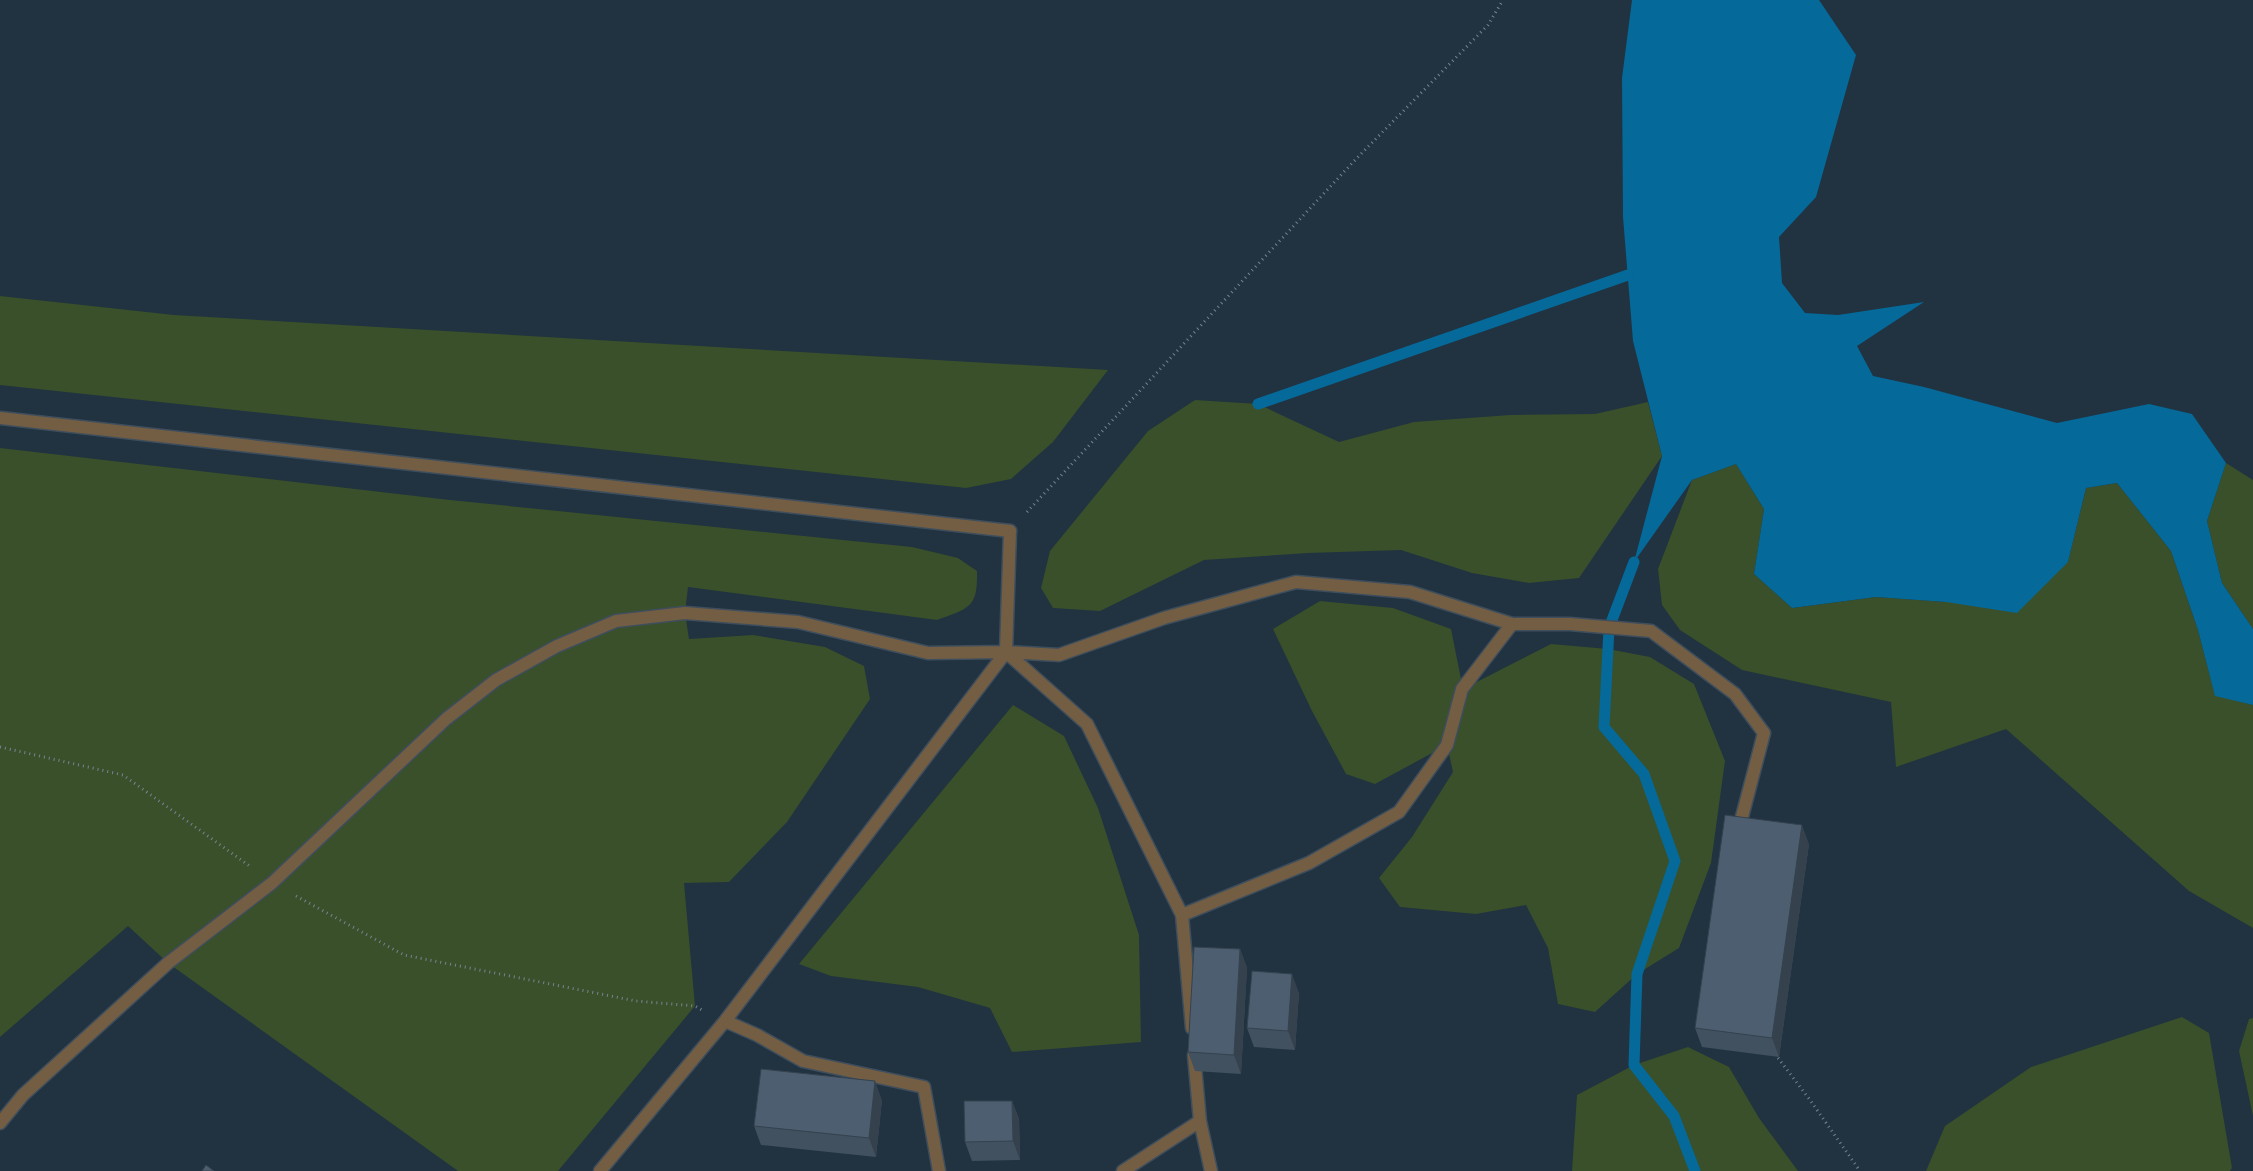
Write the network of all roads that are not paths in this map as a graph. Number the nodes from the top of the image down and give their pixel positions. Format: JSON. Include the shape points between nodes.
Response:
{"nodes":[{"id":1,"x":0,"y":418,"type":"edge"},
{"id":2,"x":1512,"y":624,"type":"junction"},
{"id":3,"x":1006,"y":652,"type":"junction"},
{"id":4,"x":1736,"y":843,"type":"edge"},
{"id":5,"x":1182,"y":915,"type":"junction"},
{"id":6,"x":725,"y":1021,"type":"junction"},
{"id":7,"x":1200,"y":1121,"type":"junction"},
{"id":8,"x":0,"y":1123,"type":"edge"},
{"id":9,"x":600,"y":1171,"type":"edge"},
{"id":10,"x":939,"y":1171,"type":"edge"},
{"id":11,"x":1123,"y":1171,"type":"edge"},
{"id":12,"x":1211,"y":1171,"type":"edge"}],
"edges":[{"from":1,"to":3,"type":"street","via":[[1010,531]]},
{"from":2,"to":3,"type":"street","via":[[1410,592],[1296,582],[1164,618],[1059,655]]},
{"from":2,"to":4,"type":"street","via":[[1570,624],[1651,631],[1735,694],[1764,733]]},
{"from":2,"to":5,"type":"street","via":[[1462,690],[1447,744],[1399,812],[1310,863]]},
{"from":3,"to":5,"type":"street","via":[[1087,724]]},
{"from":3,"to":6,"type":"street"},
{"from":3,"to":8,"type":"street","via":[[928,653],[798,622],[685,613],[616,621],[557,646],[496,680],[446,719],[272,883],[168,963],[23,1095]]},
{"from":5,"to":7,"type":"street"},
{"from":6,"to":9,"type":"street"},
{"from":6,"to":10,"type":"street","via":[[803,1061],[924,1087]]},
{"from":7,"to":11,"type":"street"},
{"from":7,"to":12,"type":"street"}]}
